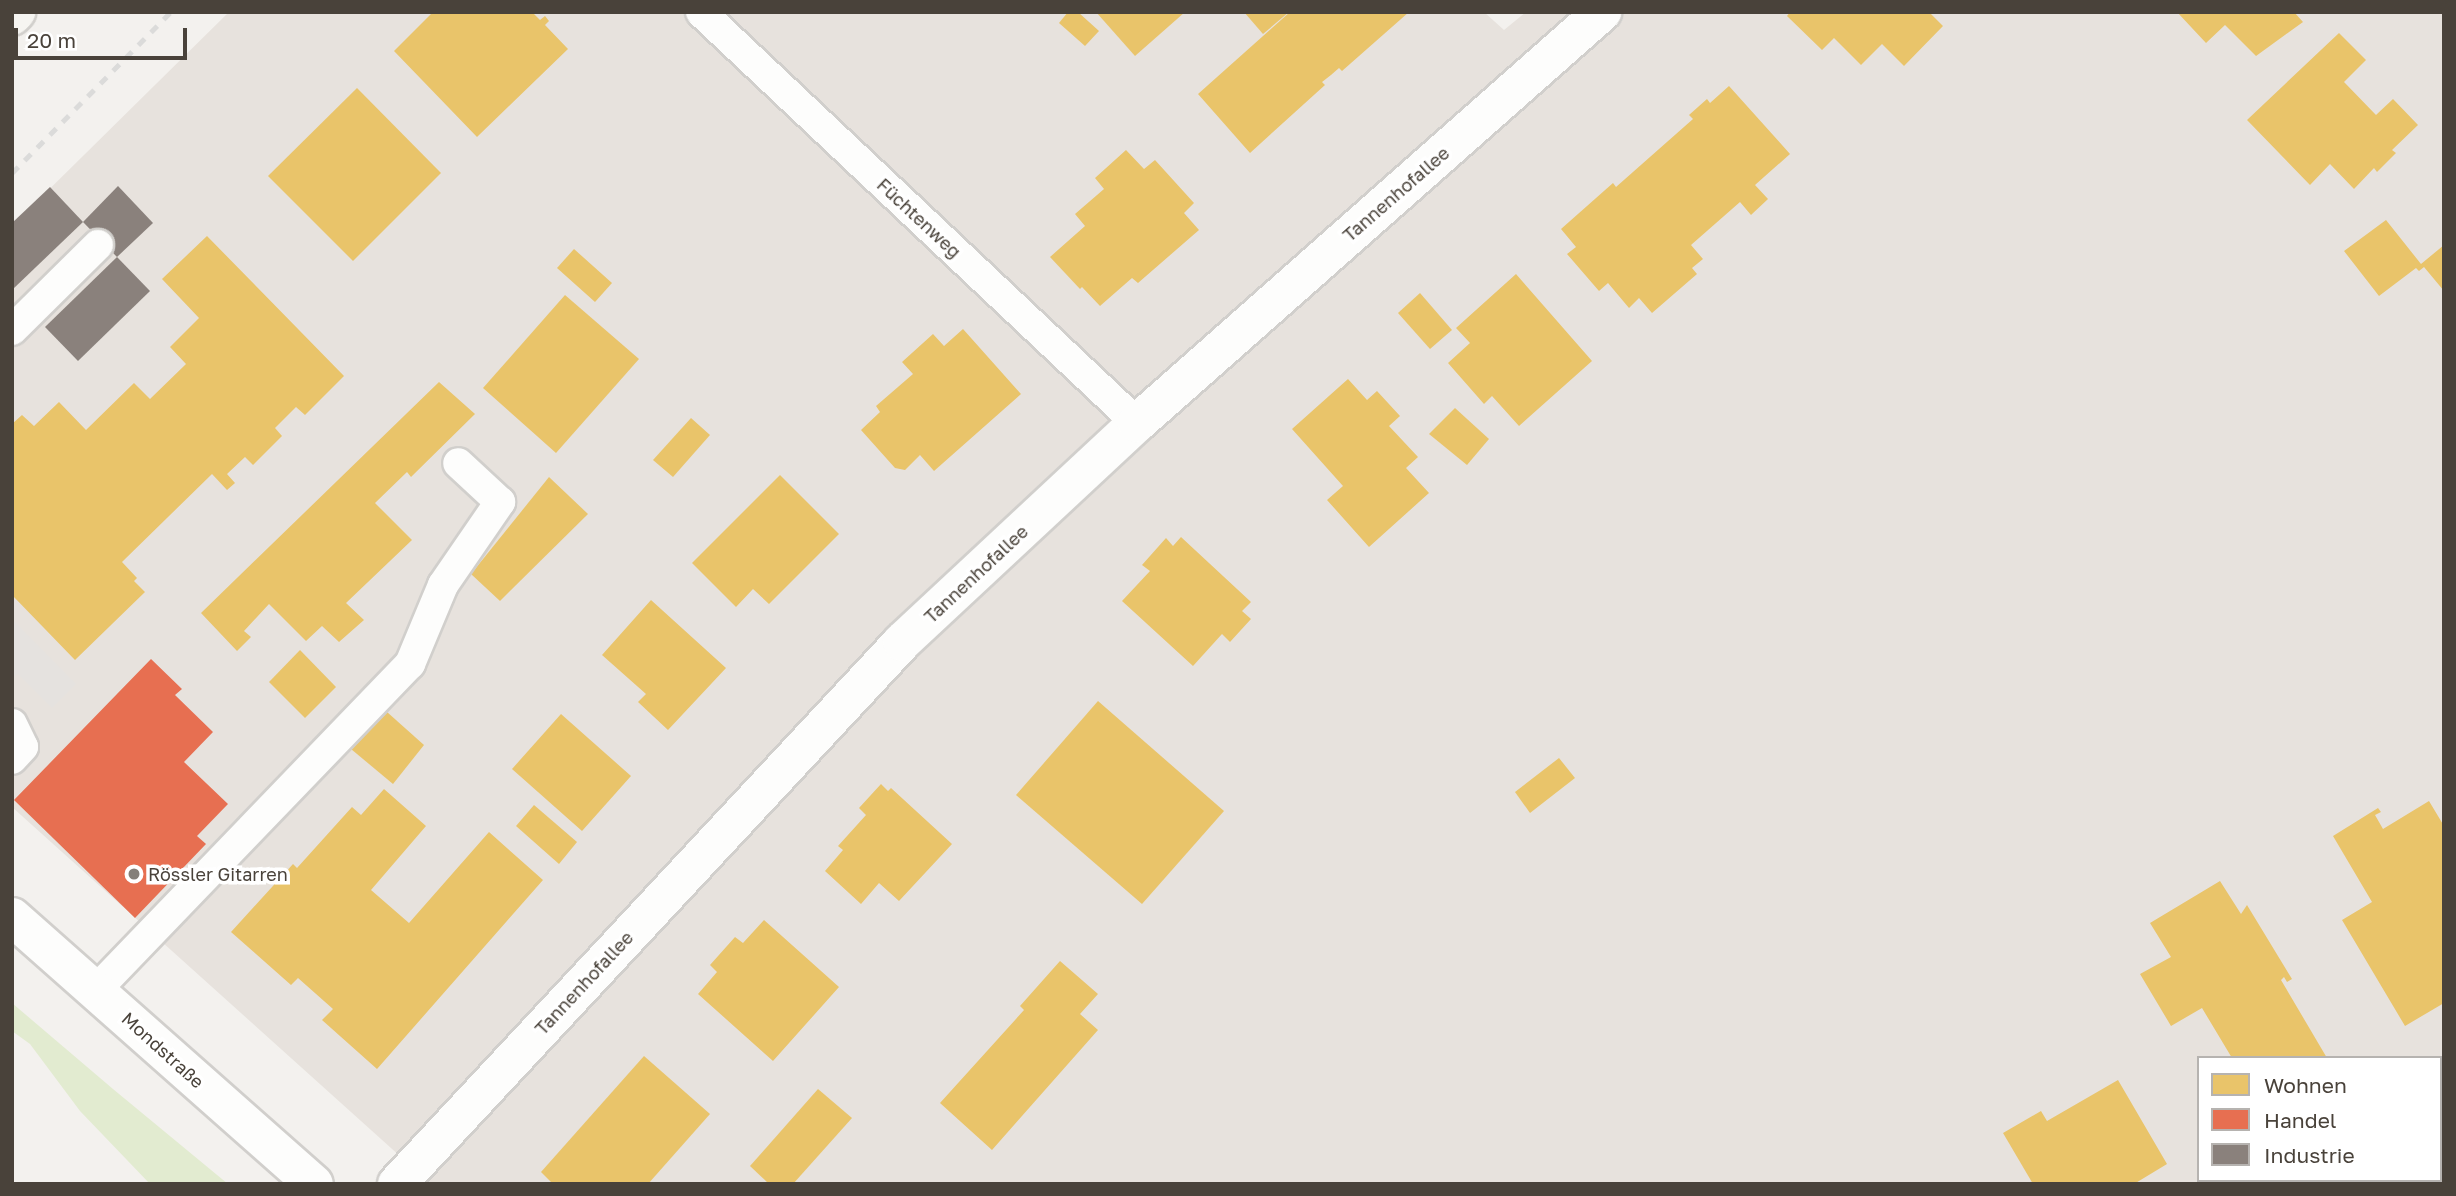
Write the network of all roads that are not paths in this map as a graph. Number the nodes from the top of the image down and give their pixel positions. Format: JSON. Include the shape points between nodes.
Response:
{"nodes":[{"id":1,"x":701,"y":12,"type":"edge"},
{"id":2,"x":1602,"y":12,"type":"edge"},
{"id":3,"x":98,"y":246,"type":"dead end"},
{"id":4,"x":12,"y":330,"type":"edge"},
{"id":5,"x":1137,"y":423,"type":"junction"},
{"id":6,"x":458,"y":463,"type":"dead end"},
{"id":7,"x":12,"y":724,"type":"edge"},
{"id":8,"x":12,"y":759,"type":"edge"},
{"id":9,"x":12,"y":917,"type":"edge"},
{"id":10,"x":96,"y":990,"type":"junction"},
{"id":11,"x":314,"y":1184,"type":"edge"},
{"id":12,"x":397,"y":1184,"type":"edge"}],
"edges":[{"from":1,"to":5,"type":"lane","name":"Füchtenweg"},
{"from":2,"to":5,"type":"street","name":"Tannenhofallee"},
{"from":3,"to":4,"type":"lane"},
{"from":5,"to":12,"type":"street","name":"Tannenhofallee","via":[[902,642]]},
{"from":6,"to":10,"type":"lane","via":[[500,502],[443,585],[410,664]]},
{"from":7,"to":8,"type":"lane","via":[[23,747]]},
{"from":9,"to":10,"type":"street","name":"Mondstraße"},
{"from":10,"to":11,"type":"street","name":"Mondstraße"}]}
